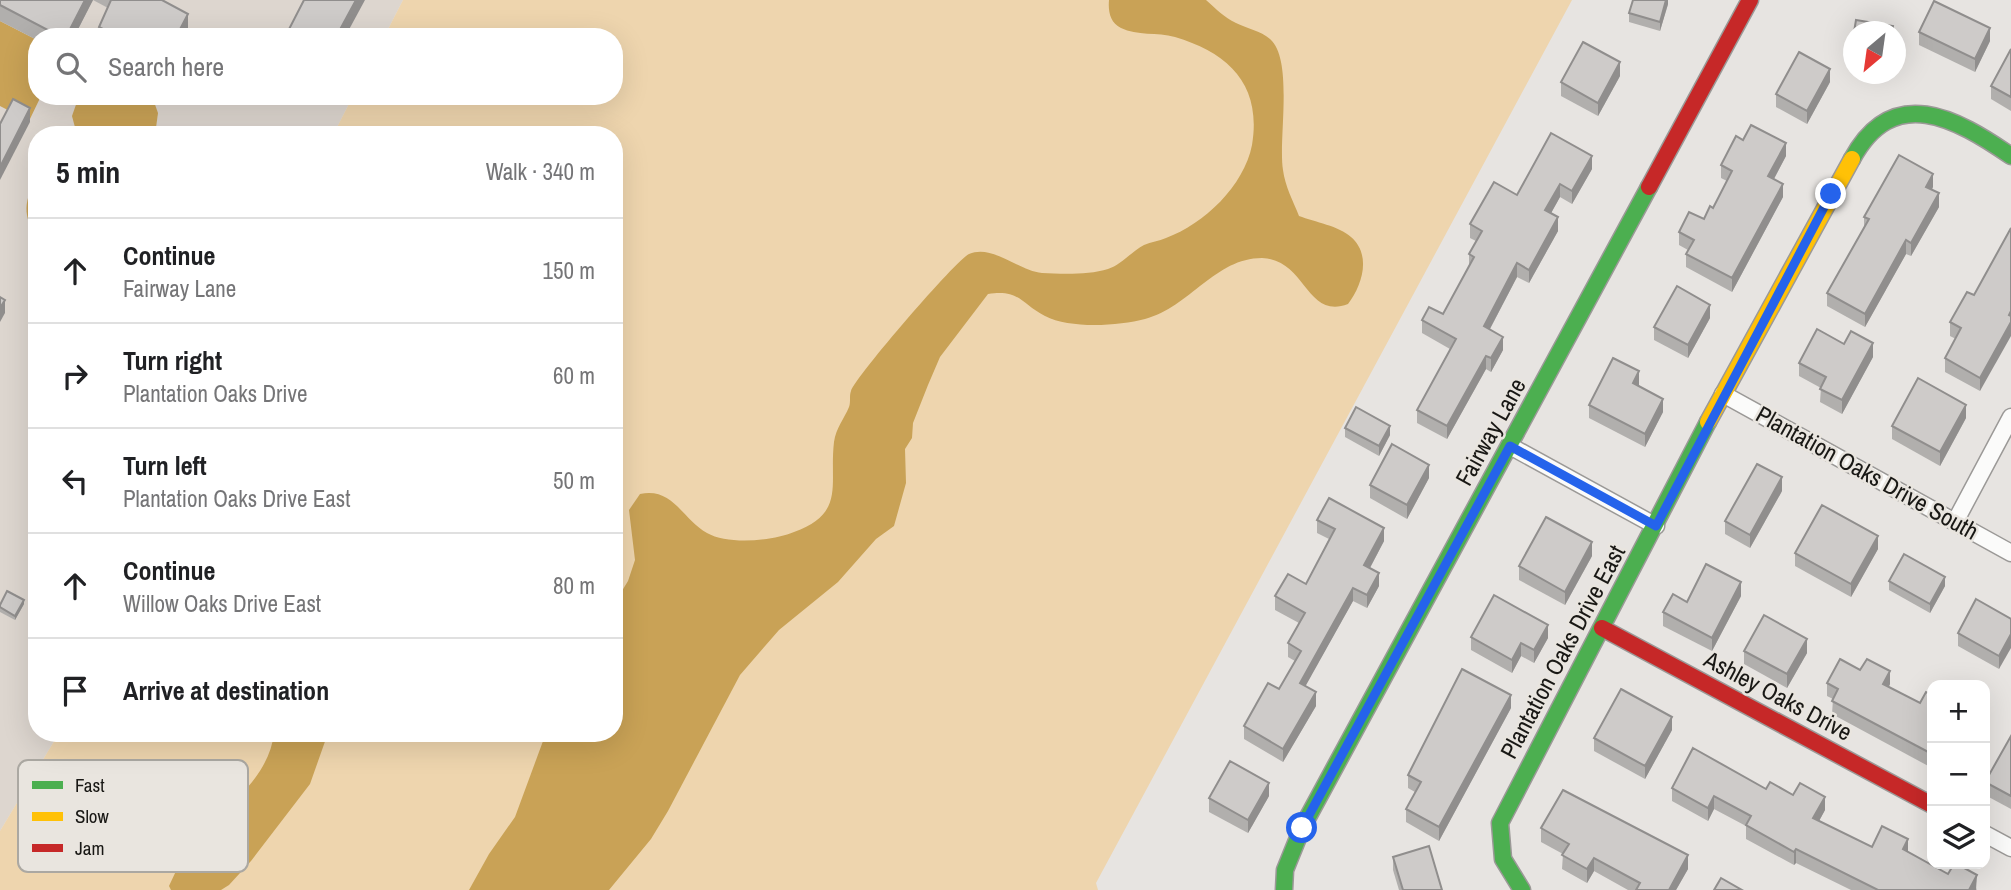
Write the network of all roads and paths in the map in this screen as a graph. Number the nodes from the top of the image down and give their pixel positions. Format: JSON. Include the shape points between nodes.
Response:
{"nodes":[{"id":1,"x":1750,"y":0,"type":"edge"},
{"id":2,"x":2011,"y":156,"type":"edge"},
{"id":3,"x":1723,"y":394,"type":"junction"},
{"id":4,"x":2011,"y":417,"type":"edge"},
{"id":5,"x":1510,"y":446,"type":"junction"},
{"id":6,"x":1955,"y":522,"type":"junction"},
{"id":7,"x":1656,"y":526,"type":"junction"},
{"id":8,"x":2011,"y":553,"type":"edge"},
{"id":9,"x":1602,"y":628,"type":"junction"},
{"id":10,"x":1927,"y":802,"type":"edge"},
{"id":11,"x":1990,"y":837,"type":"edge"},
{"id":12,"x":2011,"y":848,"type":"edge"},
{"id":13,"x":1284,"y":890,"type":"edge"},
{"id":14,"x":1522,"y":890,"type":"edge"}],
"edges":[{"from":1,"to":5,"type":"street","name":"Fairway Lane"},
{"from":2,"to":3,"type":"street","name":"Plantation Oaks Drive East","via":[[1935,117],[1906,112],[1884,121],[1863,140]]},
{"from":3,"to":6,"type":"street","name":"Plantation Oaks Drive South"},
{"from":3,"to":7,"type":"street","name":"Plantation Oaks Drive East"},
{"from":4,"to":6,"type":"street"},
{"from":5,"to":7,"type":"street"},
{"from":5,"to":13,"type":"street","name":"Fairway Lane","via":[[1302,828],[1285,870]]},
{"from":6,"to":8,"type":"street","name":"Plantation Oaks Drive South"},
{"from":7,"to":9,"type":"street","name":"Plantation Oaks Drive East"},
{"from":9,"to":10,"type":"street","name":"Ashley Oaks Drive"},
{"from":9,"to":14,"type":"street","name":"Plantation Oaks Drive East","via":[[1500,823],[1501,862]]},
{"from":11,"to":12,"type":"street"}]}
